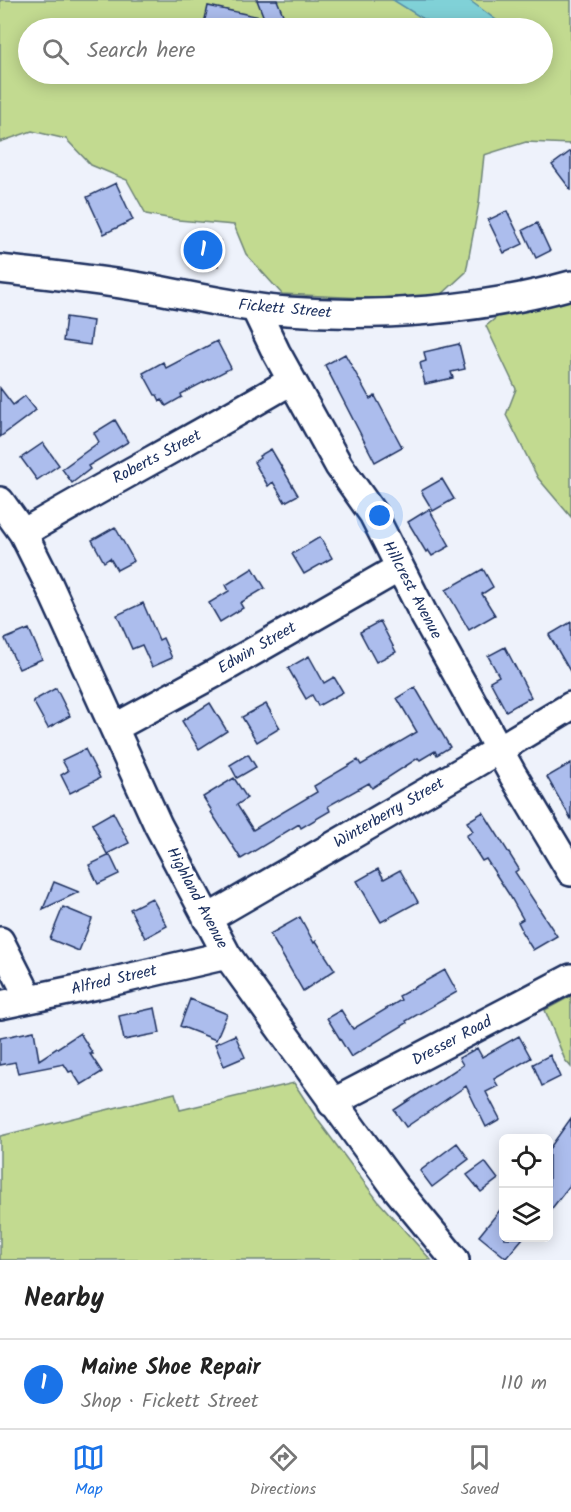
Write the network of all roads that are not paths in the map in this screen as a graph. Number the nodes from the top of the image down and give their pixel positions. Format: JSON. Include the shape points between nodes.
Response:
{"nodes":[{"id":1,"x":0,"y":269,"type":"edge"},
{"id":2,"x":571,"y":285,"type":"edge"},
{"id":3,"x":255,"y":308,"type":"junction"},
{"id":4,"x":291,"y":381,"type":"junction"},
{"id":5,"x":0,"y":501,"type":"edge"},
{"id":6,"x":23,"y":532,"type":"junction"},
{"id":7,"x":399,"y":568,"type":"junction"},
{"id":8,"x":571,"y":706,"type":"edge"},
{"id":9,"x":114,"y":728,"type":"junction"},
{"id":10,"x":500,"y":748,"type":"junction"},
{"id":11,"x":571,"y":872,"type":"edge"},
{"id":12,"x":207,"y":919,"type":"junction"},
{"id":13,"x":0,"y":941,"type":"edge"},
{"id":14,"x":227,"y":955,"type":"junction"},
{"id":15,"x":571,"y":978,"type":"edge"},
{"id":16,"x":29,"y":998,"type":"junction"},
{"id":17,"x":0,"y":1005,"type":"edge"},
{"id":18,"x":333,"y":1103,"type":"junction"},
{"id":19,"x":455,"y":1260,"type":"edge"}],
"edges":[{"from":1,"to":3,"type":"street","name":"Fickett Street","via":[[151,289]]},
{"from":2,"to":3,"type":"street","name":"Fickett Street","via":[[429,310],[334,314]]},
{"from":3,"to":4,"type":"street","name":"Hillcrest Avenue"},
{"from":4,"to":6,"type":"street","name":"Roberts Street"},
{"from":4,"to":7,"type":"street","name":"Hillcrest Avenue","via":[[339,466],[373,514]]},
{"from":5,"to":6,"type":"street","name":"Highland Avenue"},
{"from":6,"to":9,"type":"street","name":"Highland Avenue"},
{"from":7,"to":9,"type":"street","name":"Edwin Street"},
{"from":7,"to":10,"type":"street","name":"Hillcrest Avenue"},
{"from":8,"to":10,"type":"street","name":"Winterberry Street"},
{"from":9,"to":12,"type":"street","name":"Highland Avenue"},
{"from":10,"to":11,"type":"street","name":"Hillcrest Avenue"},
{"from":10,"to":12,"type":"street","name":"Winterberry Street"},
{"from":12,"to":14,"type":"street","name":"Highland Avenue"},
{"from":13,"to":16,"type":"street"},
{"from":14,"to":16,"type":"street","name":"Alfred Street"},
{"from":14,"to":18,"type":"street","name":"Highland Avenue"},
{"from":15,"to":18,"type":"street","name":"Dresser Road"},
{"from":16,"to":17,"type":"street","name":"Alfred Street"},
{"from":18,"to":19,"type":"street","name":"Highland Avenue"}]}
